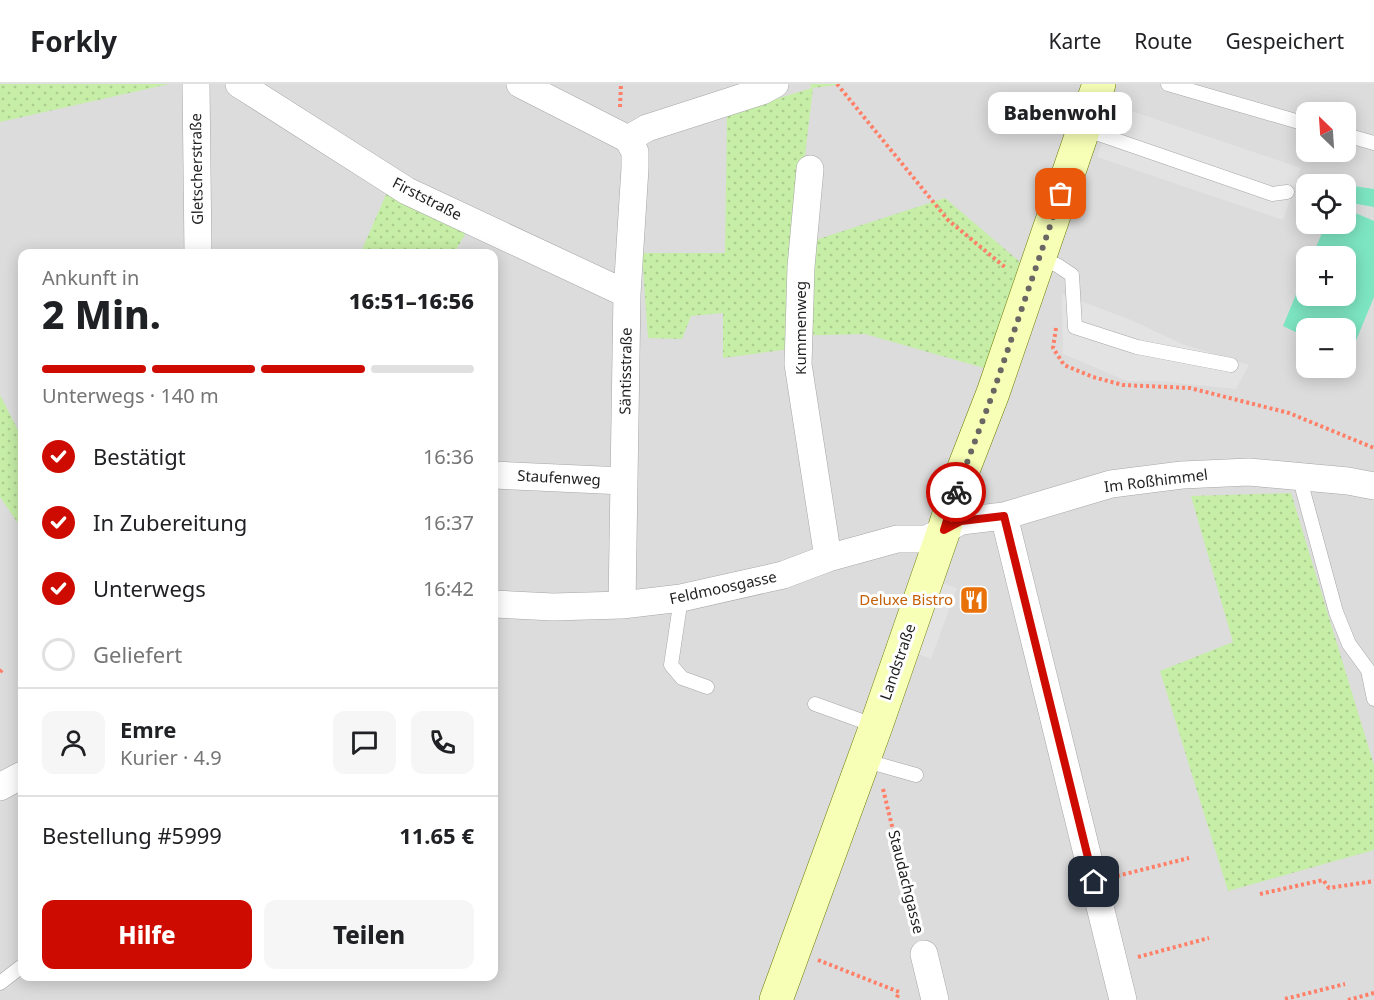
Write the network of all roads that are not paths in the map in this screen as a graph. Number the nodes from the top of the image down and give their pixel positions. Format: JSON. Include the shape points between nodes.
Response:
{"nodes":[{"id":1,"x":196,"y":84,"type":"edge"},
{"id":2,"x":239,"y":84,"type":"edge"},
{"id":3,"x":520,"y":84,"type":"edge"},
{"id":4,"x":775,"y":84,"type":"edge"},
{"id":5,"x":1099,"y":84,"type":"edge"},
{"id":6,"x":1168,"y":84,"type":"edge"},
{"id":7,"x":1296,"y":121,"type":"edge"},
{"id":8,"x":1084,"y":129,"type":"junction"},
{"id":9,"x":1356,"y":138,"type":"edge"},
{"id":10,"x":628,"y":139,"type":"junction"},
{"id":11,"x":1374,"y":143,"type":"edge"},
{"id":12,"x":810,"y":169,"type":"dead end"},
{"id":13,"x":1287,"y":192,"type":"dead end"},
{"id":14,"x":198,"y":249,"type":"edge"},
{"id":15,"x":1035,"y":270,"type":"junction"},
{"id":16,"x":627,"y":294,"type":"junction"},
{"id":17,"x":1231,"y":365,"type":"dead end"},
{"id":18,"x":498,"y":475,"type":"edge"},
{"id":19,"x":1299,"y":476,"type":"junction"},
{"id":20,"x":624,"y":481,"type":"junction"},
{"id":21,"x":1374,"y":486,"type":"edge"},
{"id":22,"x":1004,"y":516,"type":"junction"},
{"id":23,"x":944,"y":530,"type":"junction"},
{"id":24,"x":828,"y":558,"type":"junction"},
{"id":25,"x":681,"y":598,"type":"junction"},
{"id":26,"x":498,"y":604,"type":"edge"},
{"id":27,"x":622,"y":605,"type":"junction"},
{"id":28,"x":1371,"y":670,"type":"edge"},
{"id":29,"x":707,"y":687,"type":"dead end"},
{"id":30,"x":1374,"y":699,"type":"edge"},
{"id":31,"x":815,"y":704,"type":"dead end"},
{"id":32,"x":876,"y":726,"type":"junction"},
{"id":33,"x":871,"y":760,"type":"junction"},
{"id":34,"x":916,"y":775,"type":"dead end"},
{"id":35,"x":18,"y":777,"type":"edge"},
{"id":36,"x":0,"y":787,"type":"edge"},
{"id":37,"x":924,"y":954,"type":"road end"},
{"id":38,"x":18,"y":969,"type":"edge"},
{"id":39,"x":0,"y":982,"type":"edge"},
{"id":40,"x":776,"y":1000,"type":"edge"},
{"id":41,"x":935,"y":1000,"type":"edge"},
{"id":42,"x":1123,"y":1000,"type":"edge"}],
"edges":[{"from":1,"to":14,"type":"street","name":"Gletscherstraße"},
{"from":2,"to":16,"type":"street","name":"Firststraße","via":[[407,191]]},
{"from":3,"to":10,"type":"street"},
{"from":4,"to":10,"type":"street","via":[[646,128]]},
{"from":5,"to":8,"type":"street","name":"Landstraße"},
{"from":6,"to":7,"type":"lane"},
{"from":8,"to":13,"type":"lane","via":[[1272,194]]},
{"from":8,"to":15,"type":"street","name":"Landstraße"},
{"from":9,"to":11,"type":"lane"},
{"from":10,"to":16,"type":"street","name":"Säntisstraße","via":[[635,152],[635,168]]},
{"from":12,"to":24,"type":"street","name":"Kummenweg","via":[[798,364]]},
{"from":15,"to":17,"type":"lane","via":[[1057,265],[1072,275],[1075,327],[1137,347]]},
{"from":15,"to":23,"type":"street","name":"Landstraße"},
{"from":16,"to":20,"type":"street","name":"Säntisstraße"},
{"from":18,"to":20,"type":"street","name":"Staufenweg"},
{"from":19,"to":21,"type":"street","name":"Im Roßhimmel"},
{"from":19,"to":22,"type":"street","name":"Im Roßhimmel","via":[[1249,472],[1111,484]]},
{"from":19,"to":28,"type":"lane","via":[[1336,612],[1349,644]]},
{"from":20,"to":27,"type":"street","name":"Säntisstraße"},
{"from":22,"to":23,"type":"street","name":"Im Roßhimmel","via":[[961,521]]},
{"from":22,"to":42,"type":"street"},
{"from":23,"to":24,"type":"street","name":"Feldmoosgasse","via":[[927,538],[897,539]]},
{"from":23,"to":32,"type":"street","name":"Landstraße"},
{"from":24,"to":25,"type":"street","name":"Feldmoosgasse","via":[[783,575]]},
{"from":25,"to":27,"type":"street","name":"Feldmoosgasse"},
{"from":25,"to":29,"type":"lane","via":[[671,665],[682,678]]},
{"from":26,"to":27,"type":"street","name":"Feldmoosgasse"},
{"from":28,"to":30,"type":"lane"},
{"from":31,"to":32,"type":"lane"},
{"from":32,"to":33,"type":"street","name":"Landstraße"},
{"from":33,"to":34,"type":"lane"},
{"from":33,"to":40,"type":"street","name":"Landstraße"},
{"from":35,"to":36,"type":"street"},
{"from":37,"to":41,"type":"street","name":"Staudachgasse"},
{"from":38,"to":39,"type":"lane"}]}
